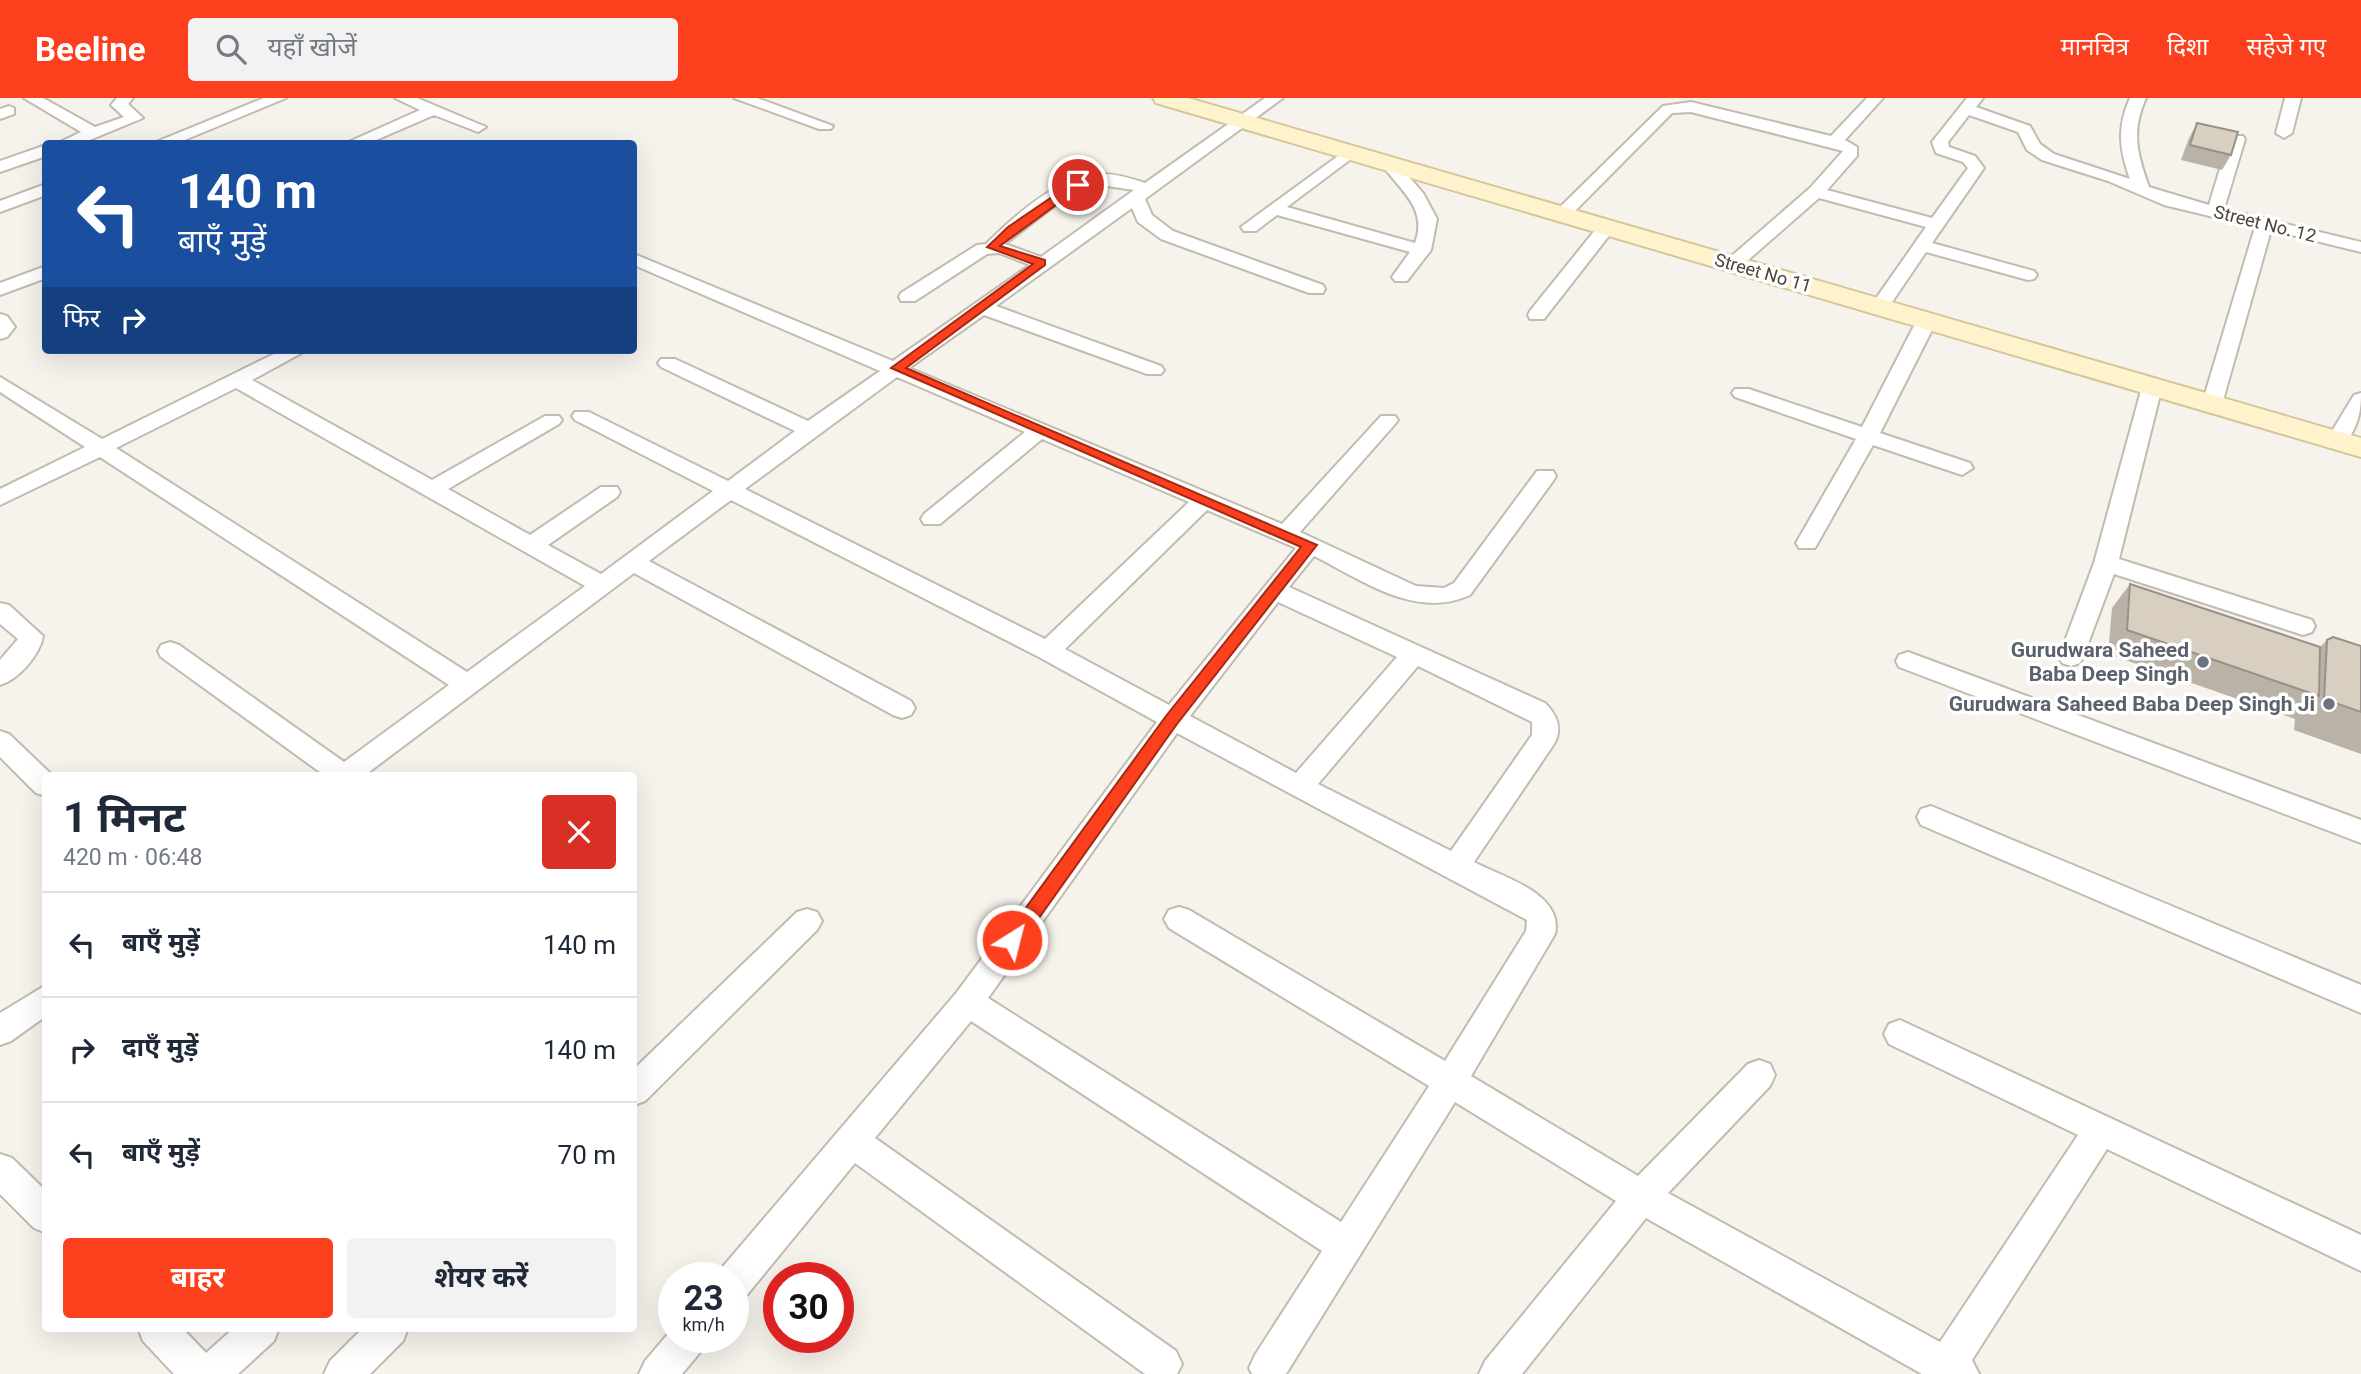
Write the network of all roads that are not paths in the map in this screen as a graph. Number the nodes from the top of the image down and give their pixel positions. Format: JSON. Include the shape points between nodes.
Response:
{"nodes":[{"id":1,"x":32,"y":98,"type":"edge"},
{"id":2,"x":125,"y":98,"type":"edge"},
{"id":3,"x":278,"y":98,"type":"edge"},
{"id":4,"x":403,"y":98,"type":"edge"},
{"id":5,"x":743,"y":98,"type":"edge"},
{"id":6,"x":1164,"y":98,"type":"edge"},
{"id":7,"x":1275,"y":98,"type":"edge"},
{"id":8,"x":2138,"y":98,"type":"edge"},
{"id":9,"x":2293,"y":98,"type":"edge"},
{"id":10,"x":1871,"y":99,"type":"edge"},
{"id":11,"x":1704,"y":103,"type":"edge"},
{"id":12,"x":1971,"y":103,"type":"edge"},
{"id":13,"x":434,"y":110,"type":"junction"},
{"id":14,"x":135,"y":118,"type":"junction"},
{"id":15,"x":1241,"y":121,"type":"junction"},
{"id":16,"x":825,"y":126,"type":"dead end"},
{"id":17,"x":478,"y":127,"type":"dead end"},
{"id":18,"x":94,"y":133,"type":"junction"},
{"id":19,"x":2284,"y":133,"type":"dead end"},
{"id":20,"x":2236,"y":139,"type":"edge"},
{"id":21,"x":75,"y":140,"type":"edge"},
{"id":22,"x":170,"y":140,"type":"edge"},
{"id":23,"x":178,"y":140,"type":"edge"},
{"id":24,"x":362,"y":140,"type":"edge"},
{"id":25,"x":1835,"y":141,"type":"junction"},
{"id":26,"x":42,"y":151,"type":"edge"},
{"id":27,"x":1349,"y":153,"type":"junction"},
{"id":28,"x":1391,"y":166,"type":"junction"},
{"id":29,"x":0,"y":167,"type":"edge"},
{"id":30,"x":2141,"y":188,"type":"junction"},
{"id":31,"x":42,"y":191,"type":"edge"},
{"id":32,"x":1816,"y":191,"type":"junction"},
{"id":33,"x":1140,"y":192,"type":"junction"},
{"id":34,"x":0,"y":207,"type":"edge"},
{"id":35,"x":1274,"y":209,"type":"junction"},
{"id":36,"x":2215,"y":212,"type":"junction"},
{"id":37,"x":1562,"y":214,"type":"junction"},
{"id":38,"x":2263,"y":223,"type":"junction"},
{"id":39,"x":1937,"y":225,"type":"junction"},
{"id":40,"x":1250,"y":227,"type":"dead end"},
{"id":41,"x":1606,"y":228,"type":"junction"},
{"id":42,"x":1923,"y":246,"type":"junction"},
{"id":43,"x":992,"y":247,"type":"junction"},
{"id":44,"x":2361,"y":247,"type":"edge"},
{"id":45,"x":1422,"y":250,"type":"junction"},
{"id":46,"x":637,"y":260,"type":"edge"},
{"id":47,"x":1042,"y":263,"type":"junction"},
{"id":48,"x":1733,"y":264,"type":"junction"},
{"id":49,"x":42,"y":273,"type":"edge"},
{"id":50,"x":2028,"y":275,"type":"dead end"},
{"id":51,"x":1401,"y":277,"type":"dead end"},
{"id":52,"x":0,"y":289,"type":"edge"},
{"id":53,"x":1316,"y":289,"type":"dead end"},
{"id":54,"x":908,"y":297,"type":"dead end"},
{"id":55,"x":981,"y":307,"type":"junction"},
{"id":56,"x":1880,"y":307,"type":"junction"},
{"id":57,"x":1537,"y":315,"type":"dead end"},
{"id":58,"x":0,"y":320,"type":"edge"},
{"id":59,"x":1926,"y":322,"type":"junction"},
{"id":60,"x":0,"y":333,"type":"edge"},
{"id":61,"x":290,"y":354,"type":"edge"},
{"id":62,"x":668,"y":363,"type":"dead end"},
{"id":63,"x":897,"y":368,"type":"junction"},
{"id":64,"x":1154,"y":370,"type":"dead end"},
{"id":65,"x":236,"y":380,"type":"junction"},
{"id":66,"x":0,"y":383,"type":"edge"},
{"id":67,"x":2152,"y":387,"type":"junction"},
{"id":68,"x":1742,"y":393,"type":"dead end"},
{"id":69,"x":2361,"y":399,"type":"edge"},
{"id":70,"x":2212,"y":404,"type":"junction"},
{"id":71,"x":582,"y":416,"type":"dead end"},
{"id":72,"x":552,"y":420,"type":"dead end"},
{"id":73,"x":1388,"y":420,"type":"dead end"},
{"id":74,"x":810,"y":430,"type":"junction"},
{"id":75,"x":1040,"y":430,"type":"junction"},
{"id":76,"x":1868,"y":436,"type":"junction"},
{"id":77,"x":2349,"y":445,"type":"edge"},
{"id":78,"x":99,"y":448,"type":"junction"},
{"id":79,"x":1962,"y":468,"type":"dead end"},
{"id":80,"x":1545,"y":476,"type":"dead end"},
{"id":81,"x":433,"y":489,"type":"junction"},
{"id":82,"x":609,"y":492,"type":"dead end"},
{"id":83,"x":731,"y":492,"type":"junction"},
{"id":84,"x":0,"y":498,"type":"edge"},
{"id":85,"x":1204,"y":500,"type":"junction"},
{"id":86,"x":932,"y":519,"type":"dead end"},
{"id":87,"x":1297,"y":540,"type":"junction"},
{"id":88,"x":1807,"y":543,"type":"dead end"},
{"id":89,"x":531,"y":545,"type":"junction"},
{"id":90,"x":634,"y":563,"type":"junction"},
{"id":91,"x":2106,"y":563,"type":"junction"},
{"id":92,"x":602,"y":585,"type":"junction"},
{"id":93,"x":1274,"y":590,"type":"junction"},
{"id":94,"x":0,"y":611,"type":"edge"},
{"id":95,"x":2303,"y":625,"type":"dead end"},
{"id":96,"x":170,"y":651,"type":"dead end"},
{"id":97,"x":1048,"y":651,"type":"junction"},
{"id":98,"x":1412,"y":656,"type":"junction"},
{"id":99,"x":2071,"y":657,"type":"dead end"},
{"id":100,"x":1908,"y":661,"type":"dead end"},
{"id":101,"x":0,"y":676,"type":"edge"},
{"id":102,"x":467,"y":684,"type":"junction"},
{"id":103,"x":902,"y":708,"type":"dead end"},
{"id":104,"x":1172,"y":720,"type":"junction"},
{"id":105,"x":0,"y":741,"type":"edge"},
{"id":106,"x":341,"y":772,"type":"edge"},
{"id":107,"x":349,"y":772,"type":"edge"},
{"id":108,"x":42,"y":782,"type":"edge"},
{"id":109,"x":1299,"y":787,"type":"junction"},
{"id":110,"x":1931,"y":817,"type":"dead end"},
{"id":111,"x":2361,"y":832,"type":"edge"},
{"id":112,"x":1455,"y":867,"type":"junction"},
{"id":113,"x":1179,"y":919,"type":"dead end"},
{"id":114,"x":807,"y":921,"type":"dead end"},
{"id":115,"x":2361,"y":999,"type":"edge"},
{"id":116,"x":42,"y":1001,"type":"edge"},
{"id":117,"x":968,"y":1002,"type":"junction"},
{"id":118,"x":0,"y":1031,"type":"edge"},
{"id":119,"x":1900,"y":1034,"type":"dead end"},
{"id":120,"x":1759,"y":1075,"type":"dead end"},
{"id":121,"x":1450,"y":1081,"type":"junction"},
{"id":122,"x":637,"y":1087,"type":"edge"},
{"id":123,"x":2101,"y":1129,"type":"junction"},
{"id":124,"x":852,"y":1140,"type":"junction"},
{"id":125,"x":0,"y":1170,"type":"edge"},
{"id":126,"x":1640,"y":1197,"type":"junction"},
{"id":127,"x":42,"y":1212,"type":"edge"},
{"id":128,"x":1345,"y":1245,"type":"junction"},
{"id":129,"x":2361,"y":1253,"type":"edge"},
{"id":130,"x":749,"y":1264,"type":"edge"},
{"id":131,"x":160,"y":1332,"type":"edge"},
{"id":132,"x":257,"y":1332,"type":"edge"},
{"id":133,"x":386,"y":1332,"type":"edge"},
{"id":134,"x":676,"y":1353,"type":"edge"},
{"id":135,"x":1163,"y":1364,"type":"dead end"},
{"id":136,"x":1268,"y":1368,"type":"dead end"},
{"id":137,"x":1949,"y":1371,"type":"edge"},
{"id":138,"x":201,"y":1374,"type":"edge"},
{"id":139,"x":211,"y":1374,"type":"edge"},
{"id":140,"x":343,"y":1374,"type":"edge"},
{"id":141,"x":658,"y":1374,"type":"edge"},
{"id":142,"x":1499,"y":1374,"type":"edge"}],
"edges":[{"from":1,"to":18,"type":"street"},
{"from":2,"to":14,"type":"street","via":[[119,105]]},
{"from":3,"to":23,"type":"street"},
{"from":4,"to":13,"type":"street"},
{"from":5,"to":16,"type":"street"},
{"from":6,"to":15,"type":"street","name":"Street No 11"},
{"from":7,"to":15,"type":"street"},
{"from":8,"to":30,"type":"street","via":[[2126,132]]},
{"from":9,"to":19,"type":"street"},
{"from":10,"to":25,"type":"street"},
{"from":11,"to":25,"type":"street"},
{"from":11,"to":37,"type":"street","via":[[1668,109]]},
{"from":12,"to":30,"type":"street","name":"Street No. 12","via":[[2024,129],[2033,147],[2048,157]]},
{"from":12,"to":39,"type":"street","via":[[1940,146],[1948,154],[1969,159],[1976,168]]},
{"from":13,"to":17,"type":"street"},
{"from":13,"to":24,"type":"street"},
{"from":14,"to":18,"type":"street"},
{"from":14,"to":22,"type":"street"},
{"from":15,"to":27,"type":"street","name":"Street No 11"},
{"from":15,"to":33,"type":"street"},
{"from":18,"to":21,"type":"street"},
{"from":20,"to":36,"type":"street"},
{"from":25,"to":32,"type":"street","via":[[1851,150]]},
{"from":26,"to":29,"type":"street"},
{"from":27,"to":28,"type":"street","name":"Street No 11"},
{"from":27,"to":35,"type":"street"},
{"from":28,"to":37,"type":"street","name":"Street No 11"},
{"from":28,"to":45,"type":"street","via":[[1430,219],[1430,234]]},
{"from":30,"to":36,"type":"street","name":"Street No. 12","via":[[2169,201]]},
{"from":31,"to":34,"type":"street"},
{"from":32,"to":39,"type":"street"},
{"from":32,"to":48,"type":"street"},
{"from":33,"to":43,"type":"street","via":[[1112,181],[1087,180]]},
{"from":33,"to":47,"type":"street"},
{"from":33,"to":53,"type":"street","via":[[1144,218],[1167,236]]},
{"from":35,"to":40,"type":"street"},
{"from":35,"to":45,"type":"street"},
{"from":36,"to":38,"type":"street","name":"Street No. 12"},
{"from":37,"to":41,"type":"street","name":"Street No 11"},
{"from":38,"to":44,"type":"street","name":"Street No. 12"},
{"from":38,"to":70,"type":"street"},
{"from":39,"to":42,"type":"street"},
{"from":41,"to":48,"type":"street","name":"Street No 11"},
{"from":41,"to":57,"type":"street"},
{"from":42,"to":50,"type":"street"},
{"from":42,"to":56,"type":"street"},
{"from":43,"to":47,"type":"street"},
{"from":43,"to":54,"type":"street","via":[[975,253]]},
{"from":45,"to":51,"type":"street"},
{"from":46,"to":63,"type":"street"},
{"from":47,"to":55,"type":"street"},
{"from":48,"to":56,"type":"street","name":"Street No 11"},
{"from":49,"to":52,"type":"street"},
{"from":55,"to":63,"type":"street"},
{"from":55,"to":64,"type":"street"},
{"from":56,"to":59,"type":"street","name":"Street No 11"},
{"from":58,"to":60,"type":"street","via":[[5,327]]},
{"from":59,"to":67,"type":"street","name":"Street No 11"},
{"from":59,"to":76,"type":"street"},
{"from":61,"to":65,"type":"street"},
{"from":62,"to":74,"type":"street"},
{"from":63,"to":74,"type":"street"},
{"from":63,"to":75,"type":"street"},
{"from":65,"to":78,"type":"street"},
{"from":65,"to":81,"type":"street"},
{"from":66,"to":78,"type":"street"},
{"from":67,"to":70,"type":"street","name":"Street No 11"},
{"from":67,"to":91,"type":"street"},
{"from":68,"to":76,"type":"street"},
{"from":69,"to":77,"type":"street"},
{"from":70,"to":77,"type":"street","name":"Street No 11"},
{"from":71,"to":83,"type":"street"},
{"from":72,"to":81,"type":"street"},
{"from":73,"to":87,"type":"street"},
{"from":74,"to":83,"type":"street"},
{"from":75,"to":85,"type":"street"},
{"from":75,"to":86,"type":"street"},
{"from":76,"to":79,"type":"street"},
{"from":76,"to":88,"type":"street"},
{"from":78,"to":84,"type":"street"},
{"from":78,"to":102,"type":"street"},
{"from":80,"to":87,"type":"street","via":[[1462,589],[1447,596],[1412,593]]},
{"from":81,"to":89,"type":"street"},
{"from":82,"to":89,"type":"street"},
{"from":83,"to":90,"type":"street"},
{"from":83,"to":97,"type":"street"},
{"from":85,"to":87,"type":"street"},
{"from":85,"to":97,"type":"street"},
{"from":87,"to":93,"type":"street"},
{"from":89,"to":92,"type":"street"},
{"from":90,"to":92,"type":"street"},
{"from":90,"to":103,"type":"street"},
{"from":91,"to":95,"type":"street"},
{"from":91,"to":99,"type":"street"},
{"from":92,"to":102,"type":"street"},
{"from":93,"to":98,"type":"street"},
{"from":93,"to":104,"type":"street"},
{"from":94,"to":101,"type":"street","via":[[31,636],[29,646]]},
{"from":96,"to":106,"type":"street"},
{"from":97,"to":104,"type":"street"},
{"from":98,"to":109,"type":"street"},
{"from":98,"to":112,"type":"street","via":[[1536,710],[1545,719],[1545,737]]},
{"from":100,"to":111,"type":"street"},
{"from":102,"to":107,"type":"street"},
{"from":104,"to":109,"type":"street"},
{"from":104,"to":117,"type":"street"},
{"from":105,"to":108,"type":"street"},
{"from":109,"to":112,"type":"street"},
{"from":110,"to":115,"type":"street"},
{"from":112,"to":121,"type":"street","via":[[1531,905],[1543,923]]},
{"from":113,"to":121,"type":"street"},
{"from":114,"to":122,"type":"street"},
{"from":116,"to":118,"type":"street"},
{"from":117,"to":124,"type":"street"},
{"from":117,"to":128,"type":"street"},
{"from":119,"to":123,"type":"street"},
{"from":120,"to":126,"type":"street"},
{"from":121,"to":126,"type":"street"},
{"from":121,"to":128,"type":"street"},
{"from":123,"to":129,"type":"street"},
{"from":123,"to":137,"type":"street"},
{"from":124,"to":130,"type":"street"},
{"from":124,"to":135,"type":"street"},
{"from":125,"to":127,"type":"street"},
{"from":126,"to":137,"type":"street"},
{"from":126,"to":142,"type":"street"},
{"from":128,"to":136,"type":"street"},
{"from":131,"to":138,"type":"street"},
{"from":132,"to":139,"type":"street"},
{"from":133,"to":140,"type":"street"},
{"from":134,"to":141,"type":"street"}]}
